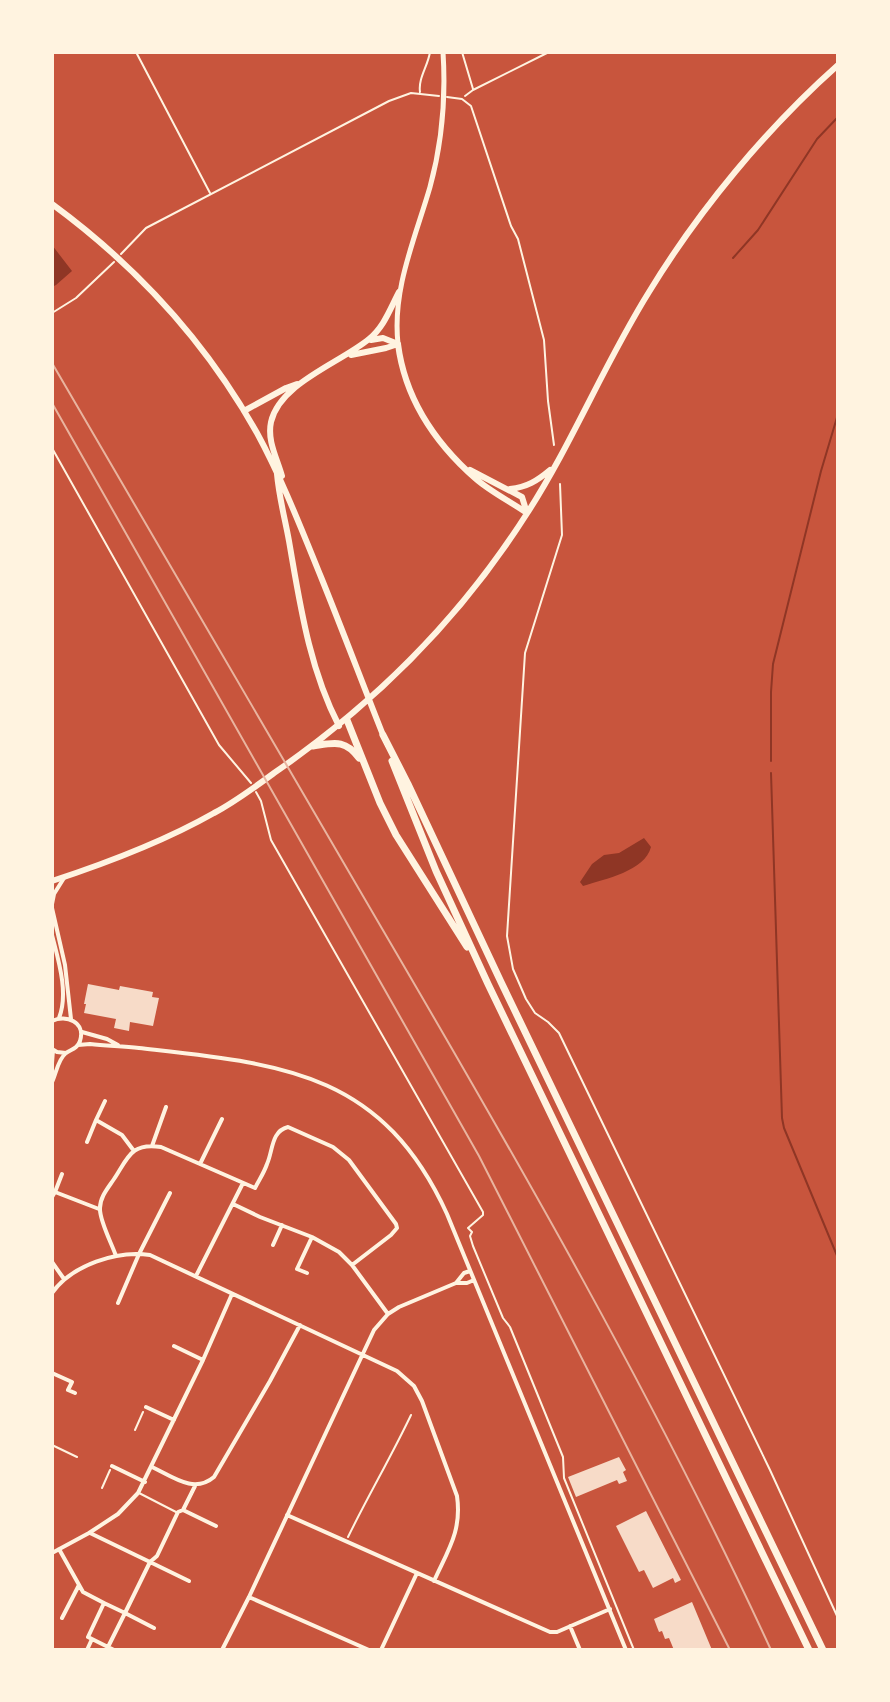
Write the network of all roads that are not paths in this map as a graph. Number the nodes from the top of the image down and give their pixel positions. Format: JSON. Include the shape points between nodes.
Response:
{"nodes":[{"id":1,"x":443,"y":52,"type":"edge"},
{"id":2,"x":838,"y":65,"type":"edge"},
{"id":3,"x":444,"y":96,"type":"junction"},
{"id":4,"x":52,"y":204,"type":"edge"},
{"id":5,"x":399,"y":292,"type":"junction"},
{"id":6,"x":368,"y":341,"type":"junction"},
{"id":7,"x":398,"y":344,"type":"junction"},
{"id":8,"x":344,"y":357,"type":"junction"},
{"id":9,"x":301,"y":383,"type":"junction"},
{"id":10,"x":244,"y":411,"type":"junction"},
{"id":11,"x":554,"y":445,"type":"dead end"},
{"id":12,"x":553,"y":467,"type":"junction"},
{"id":13,"x":467,"y":468,"type":"junction"},
{"id":14,"x":276,"y":470,"type":"junction"},
{"id":15,"x":560,"y":484,"type":"dead end"},
{"id":16,"x":285,"y":488,"type":"junction"},
{"id":17,"x":507,"y":489,"type":"junction"},
{"id":18,"x":527,"y":513,"type":"junction"},
{"id":19,"x":349,"y":718,"type":"junction"},
{"id":20,"x":339,"y":726,"type":"junction"},
{"id":21,"x":383,"y":735,"type":"junction"},
{"id":22,"x":313,"y":746,"type":"junction"},
{"id":23,"x":365,"y":766,"type":"junction"},
{"id":24,"x":66,"y":876,"type":"junction"},
{"id":25,"x":52,"y":881,"type":"edge"},
{"id":26,"x":52,"y":906,"type":"edge"},
{"id":27,"x":52,"y":935,"type":"edge"},
{"id":28,"x":488,"y":984,"type":"junction"},
{"id":29,"x":59,"y":1018,"type":"junction"},
{"id":30,"x":71,"y":1019,"type":"junction"},
{"id":31,"x":52,"y":1021,"type":"edge"},
{"id":32,"x":81,"y":1032,"type":"junction"},
{"id":33,"x":78,"y":1045,"type":"junction"},
{"id":34,"x":120,"y":1046,"type":"junction"},
{"id":35,"x":52,"y":1050,"type":"edge"},
{"id":36,"x":66,"y":1053,"type":"junction"},
{"id":37,"x":52,"y":1063,"type":"edge"},
{"id":38,"x":52,"y":1082,"type":"edge"},
{"id":39,"x":105,"y":1101,"type":"dead end"},
{"id":40,"x":166,"y":1107,"type":"dead end"},
{"id":41,"x":222,"y":1119,"type":"dead end"},
{"id":42,"x":96,"y":1120,"type":"junction"},
{"id":43,"x":87,"y":1142,"type":"dead end"},
{"id":44,"x":152,"y":1146,"type":"junction"},
{"id":45,"x":134,"y":1151,"type":"junction"},
{"id":46,"x":200,"y":1164,"type":"junction"},
{"id":47,"x":62,"y":1174,"type":"dead end"},
{"id":48,"x":243,"y":1183,"type":"junction"},
{"id":49,"x":170,"y":1193,"type":"dead end"},
{"id":50,"x":54,"y":1194,"type":"edge"},
{"id":51,"x":233,"y":1204,"type":"junction"},
{"id":52,"x":99,"y":1209,"type":"junction"},
{"id":53,"x":282,"y":1225,"type":"junction"},
{"id":54,"x":312,"y":1237,"type":"junction"},
{"id":55,"x":273,"y":1245,"type":"dead end"},
{"id":56,"x":139,"y":1254,"type":"junction"},
{"id":57,"x":116,"y":1256,"type":"junction"},
{"id":58,"x":52,"y":1262,"type":"edge"},
{"id":59,"x":352,"y":1265,"type":"junction"},
{"id":60,"x":470,"y":1271,"type":"junction"},
{"id":61,"x":307,"y":1273,"type":"dead end"},
{"id":62,"x":196,"y":1276,"type":"junction"},
{"id":63,"x":64,"y":1279,"type":"junction"},
{"id":64,"x":474,"y":1280,"type":"junction"},
{"id":65,"x":456,"y":1283,"type":"junction"},
{"id":66,"x":52,"y":1293,"type":"edge"},
{"id":67,"x":232,"y":1294,"type":"junction"},
{"id":68,"x":118,"y":1303,"type":"dead end"},
{"id":69,"x":388,"y":1314,"type":"junction"},
{"id":70,"x":300,"y":1325,"type":"junction"},
{"id":71,"x":174,"y":1346,"type":"dead end"},
{"id":72,"x":362,"y":1355,"type":"junction"},
{"id":73,"x":203,"y":1360,"type":"junction"},
{"id":74,"x":52,"y":1373,"type":"edge"},
{"id":75,"x":75,"y":1393,"type":"dead end"},
{"id":76,"x":146,"y":1407,"type":"road end"},
{"id":77,"x":174,"y":1420,"type":"junction"},
{"id":78,"x":112,"y":1466,"type":"road end"},
{"id":79,"x":152,"y":1467,"type":"junction"},
{"id":80,"x":145,"y":1482,"type":"junction"},
{"id":81,"x":195,"y":1486,"type":"junction"},
{"id":82,"x":138,"y":1493,"type":"junction"},
{"id":83,"x":180,"y":1511,"type":"junction"},
{"id":84,"x":287,"y":1515,"type":"junction"},
{"id":85,"x":216,"y":1526,"type":"dead end"},
{"id":86,"x":89,"y":1533,"type":"junction"},
{"id":87,"x":59,"y":1549,"type":"junction"},
{"id":88,"x":52,"y":1553,"type":"edge"},
{"id":89,"x":150,"y":1562,"type":"junction"},
{"id":90,"x":417,"y":1573,"type":"junction"},
{"id":91,"x":189,"y":1581,"type":"dead end"},
{"id":92,"x":434,"y":1581,"type":"junction"},
{"id":93,"x":79,"y":1585,"type":"junction"},
{"id":94,"x":249,"y":1597,"type":"junction"},
{"id":95,"x":104,"y":1603,"type":"junction"},
{"id":96,"x":610,"y":1609,"type":"junction"},
{"id":97,"x":125,"y":1613,"type":"junction"},
{"id":98,"x":62,"y":1618,"type":"dead end"},
{"id":99,"x":838,"y":1618,"type":"edge"},
{"id":100,"x":570,"y":1626,"type":"junction"},
{"id":101,"x":154,"y":1628,"type":"dead end"},
{"id":102,"x":92,"y":1639,"type":"junction"},
{"id":103,"x":111,"y":1649,"type":"edge"},
{"id":104,"x":87,"y":1650,"type":"edge"},
{"id":105,"x":222,"y":1650,"type":"edge"},
{"id":106,"x":369,"y":1650,"type":"edge"},
{"id":107,"x":381,"y":1650,"type":"edge"},
{"id":108,"x":580,"y":1650,"type":"edge"},
{"id":109,"x":626,"y":1650,"type":"edge"},
{"id":110,"x":809,"y":1650,"type":"edge"},
{"id":111,"x":823,"y":1650,"type":"edge"}],
"edges":[{"from":1,"to":3,"type":"street"},
{"from":2,"to":12,"type":"main road","via":[[756,148],[675,253],[648,292]]},
{"from":3,"to":5,"type":"street","via":[[438,153]]},
{"from":3,"to":11,"type":"lane","via":[[468,102],[474,112],[518,239],[544,340]]},
{"from":4,"to":10,"type":"main road","via":[[158,297]]},
{"from":5,"to":6,"type":"main road"},
{"from":5,"to":7,"type":"street"},
{"from":6,"to":7,"type":"main road","via":[[383,338]]},
{"from":6,"to":8,"type":"main road"},
{"from":7,"to":8,"type":"main road"},
{"from":7,"to":13,"type":"main road","via":[[405,377],[424,420]]},
{"from":8,"to":9,"type":"main road"},
{"from":9,"to":10,"type":"main road"},
{"from":9,"to":16,"type":"main road","via":[[280,402],[271,422]]},
{"from":10,"to":14,"type":"main road"},
{"from":12,"to":17,"type":"main road","via":[[535,482]]},
{"from":12,"to":18,"type":"main road"},
{"from":13,"to":17,"type":"main road"},
{"from":13,"to":18,"type":"main road"},
{"from":14,"to":16,"type":"main road"},
{"from":14,"to":20,"type":"main road","via":[[303,625]]},
{"from":15,"to":99,"type":"lane","via":[[562,535],[525,653],[507,936],[513,969],[535,1013],[559,1033]]},
{"from":16,"to":21,"type":"main road"},
{"from":17,"to":18,"type":"main road","via":[[522,497]]},
{"from":18,"to":19,"type":"main road","via":[[459,607]]},
{"from":19,"to":20,"type":"main road"},
{"from":19,"to":23,"type":"highway"},
{"from":20,"to":22,"type":"main road"},
{"from":21,"to":28,"type":"highway"},
{"from":21,"to":111,"type":"highway"},
{"from":22,"to":23,"type":"highway","via":[[349,746]]},
{"from":22,"to":24,"type":"main road","via":[[218,811]]},
{"from":23,"to":28,"type":"highway","via":[[396,835]]},
{"from":24,"to":25,"type":"main road"},
{"from":24,"to":26,"type":"street"},
{"from":26,"to":30,"type":"street"},
{"from":27,"to":29,"type":"street","via":[[62,984]]},
{"from":28,"to":110,"type":"highway"},
{"from":29,"to":30,"type":"street"},
{"from":29,"to":31,"type":"street"},
{"from":30,"to":32,"type":"street"},
{"from":32,"to":33,"type":"street"},
{"from":32,"to":34,"type":"street"},
{"from":33,"to":34,"type":"street"},
{"from":33,"to":36,"type":"street"},
{"from":34,"to":60,"type":"street","via":[[284,1070],[357,1101],[395,1133],[425,1171]]},
{"from":35,"to":36,"type":"street"},
{"from":35,"to":37,"type":"street"},
{"from":36,"to":38,"type":"street"},
{"from":39,"to":42,"type":"street"},
{"from":40,"to":44,"type":"street"},
{"from":41,"to":46,"type":"street"},
{"from":42,"to":43,"type":"street"},
{"from":42,"to":45,"type":"street","via":[[122,1135]]},
{"from":44,"to":45,"type":"street"},
{"from":44,"to":46,"type":"street"},
{"from":45,"to":52,"type":"street","via":[[125,1158]]},
{"from":46,"to":48,"type":"street"},
{"from":47,"to":50,"type":"street"},
{"from":48,"to":51,"type":"street"},
{"from":48,"to":59,"type":"street","via":[[255,1188],[281,1129],[292,1128],[342,1153],[397,1228]]},
{"from":49,"to":56,"type":"street"},
{"from":50,"to":52,"type":"street"},
{"from":51,"to":53,"type":"street"},
{"from":51,"to":62,"type":"street"},
{"from":52,"to":57,"type":"street"},
{"from":53,"to":54,"type":"street"},
{"from":53,"to":55,"type":"street"},
{"from":54,"to":59,"type":"street"},
{"from":54,"to":61,"type":"street","via":[[297,1269]]},
{"from":56,"to":57,"type":"street"},
{"from":56,"to":62,"type":"street"},
{"from":56,"to":68,"type":"street"},
{"from":57,"to":63,"type":"street"},
{"from":58,"to":63,"type":"street"},
{"from":59,"to":69,"type":"street"},
{"from":60,"to":64,"type":"street"},
{"from":60,"to":65,"type":"street"},
{"from":62,"to":67,"type":"street"},
{"from":63,"to":66,"type":"street"},
{"from":64,"to":65,"type":"street"},
{"from":64,"to":96,"type":"street"},
{"from":65,"to":69,"type":"street"},
{"from":67,"to":70,"type":"street"},
{"from":67,"to":73,"type":"street"},
{"from":69,"to":72,"type":"street"},
{"from":70,"to":72,"type":"street"},
{"from":70,"to":81,"type":"street","via":[[214,1477]]},
{"from":71,"to":73,"type":"street"},
{"from":72,"to":84,"type":"street"},
{"from":72,"to":92,"type":"street","via":[[397,1371],[414,1386],[456,1493],[457,1531]]},
{"from":73,"to":77,"type":"street"},
{"from":74,"to":75,"type":"street","via":[[72,1382],[68,1390]]},
{"from":76,"to":77,"type":"street"},
{"from":77,"to":79,"type":"street"},
{"from":78,"to":80,"type":"street"},
{"from":79,"to":80,"type":"street"},
{"from":79,"to":81,"type":"street"},
{"from":80,"to":82,"type":"street"},
{"from":81,"to":83,"type":"street"},
{"from":82,"to":83,"type":"lane"},
{"from":82,"to":86,"type":"street"},
{"from":83,"to":85,"type":"street"},
{"from":83,"to":89,"type":"street"},
{"from":84,"to":90,"type":"street"},
{"from":84,"to":94,"type":"street"},
{"from":86,"to":87,"type":"street"},
{"from":86,"to":89,"type":"street"},
{"from":87,"to":88,"type":"street"},
{"from":87,"to":93,"type":"street"},
{"from":89,"to":91,"type":"street"},
{"from":89,"to":97,"type":"street"},
{"from":90,"to":92,"type":"street"},
{"from":90,"to":107,"type":"street"},
{"from":92,"to":100,"type":"street","via":[[550,1632]]},
{"from":93,"to":95,"type":"street"},
{"from":93,"to":98,"type":"street"},
{"from":94,"to":105,"type":"street"},
{"from":94,"to":106,"type":"street"},
{"from":95,"to":97,"type":"street"},
{"from":95,"to":102,"type":"street","via":[[88,1637]]},
{"from":96,"to":100,"type":"street"},
{"from":96,"to":109,"type":"street"},
{"from":97,"to":101,"type":"street"},
{"from":97,"to":103,"type":"street"},
{"from":100,"to":108,"type":"street"},
{"from":102,"to":103,"type":"street"},
{"from":102,"to":104,"type":"street"}]}
